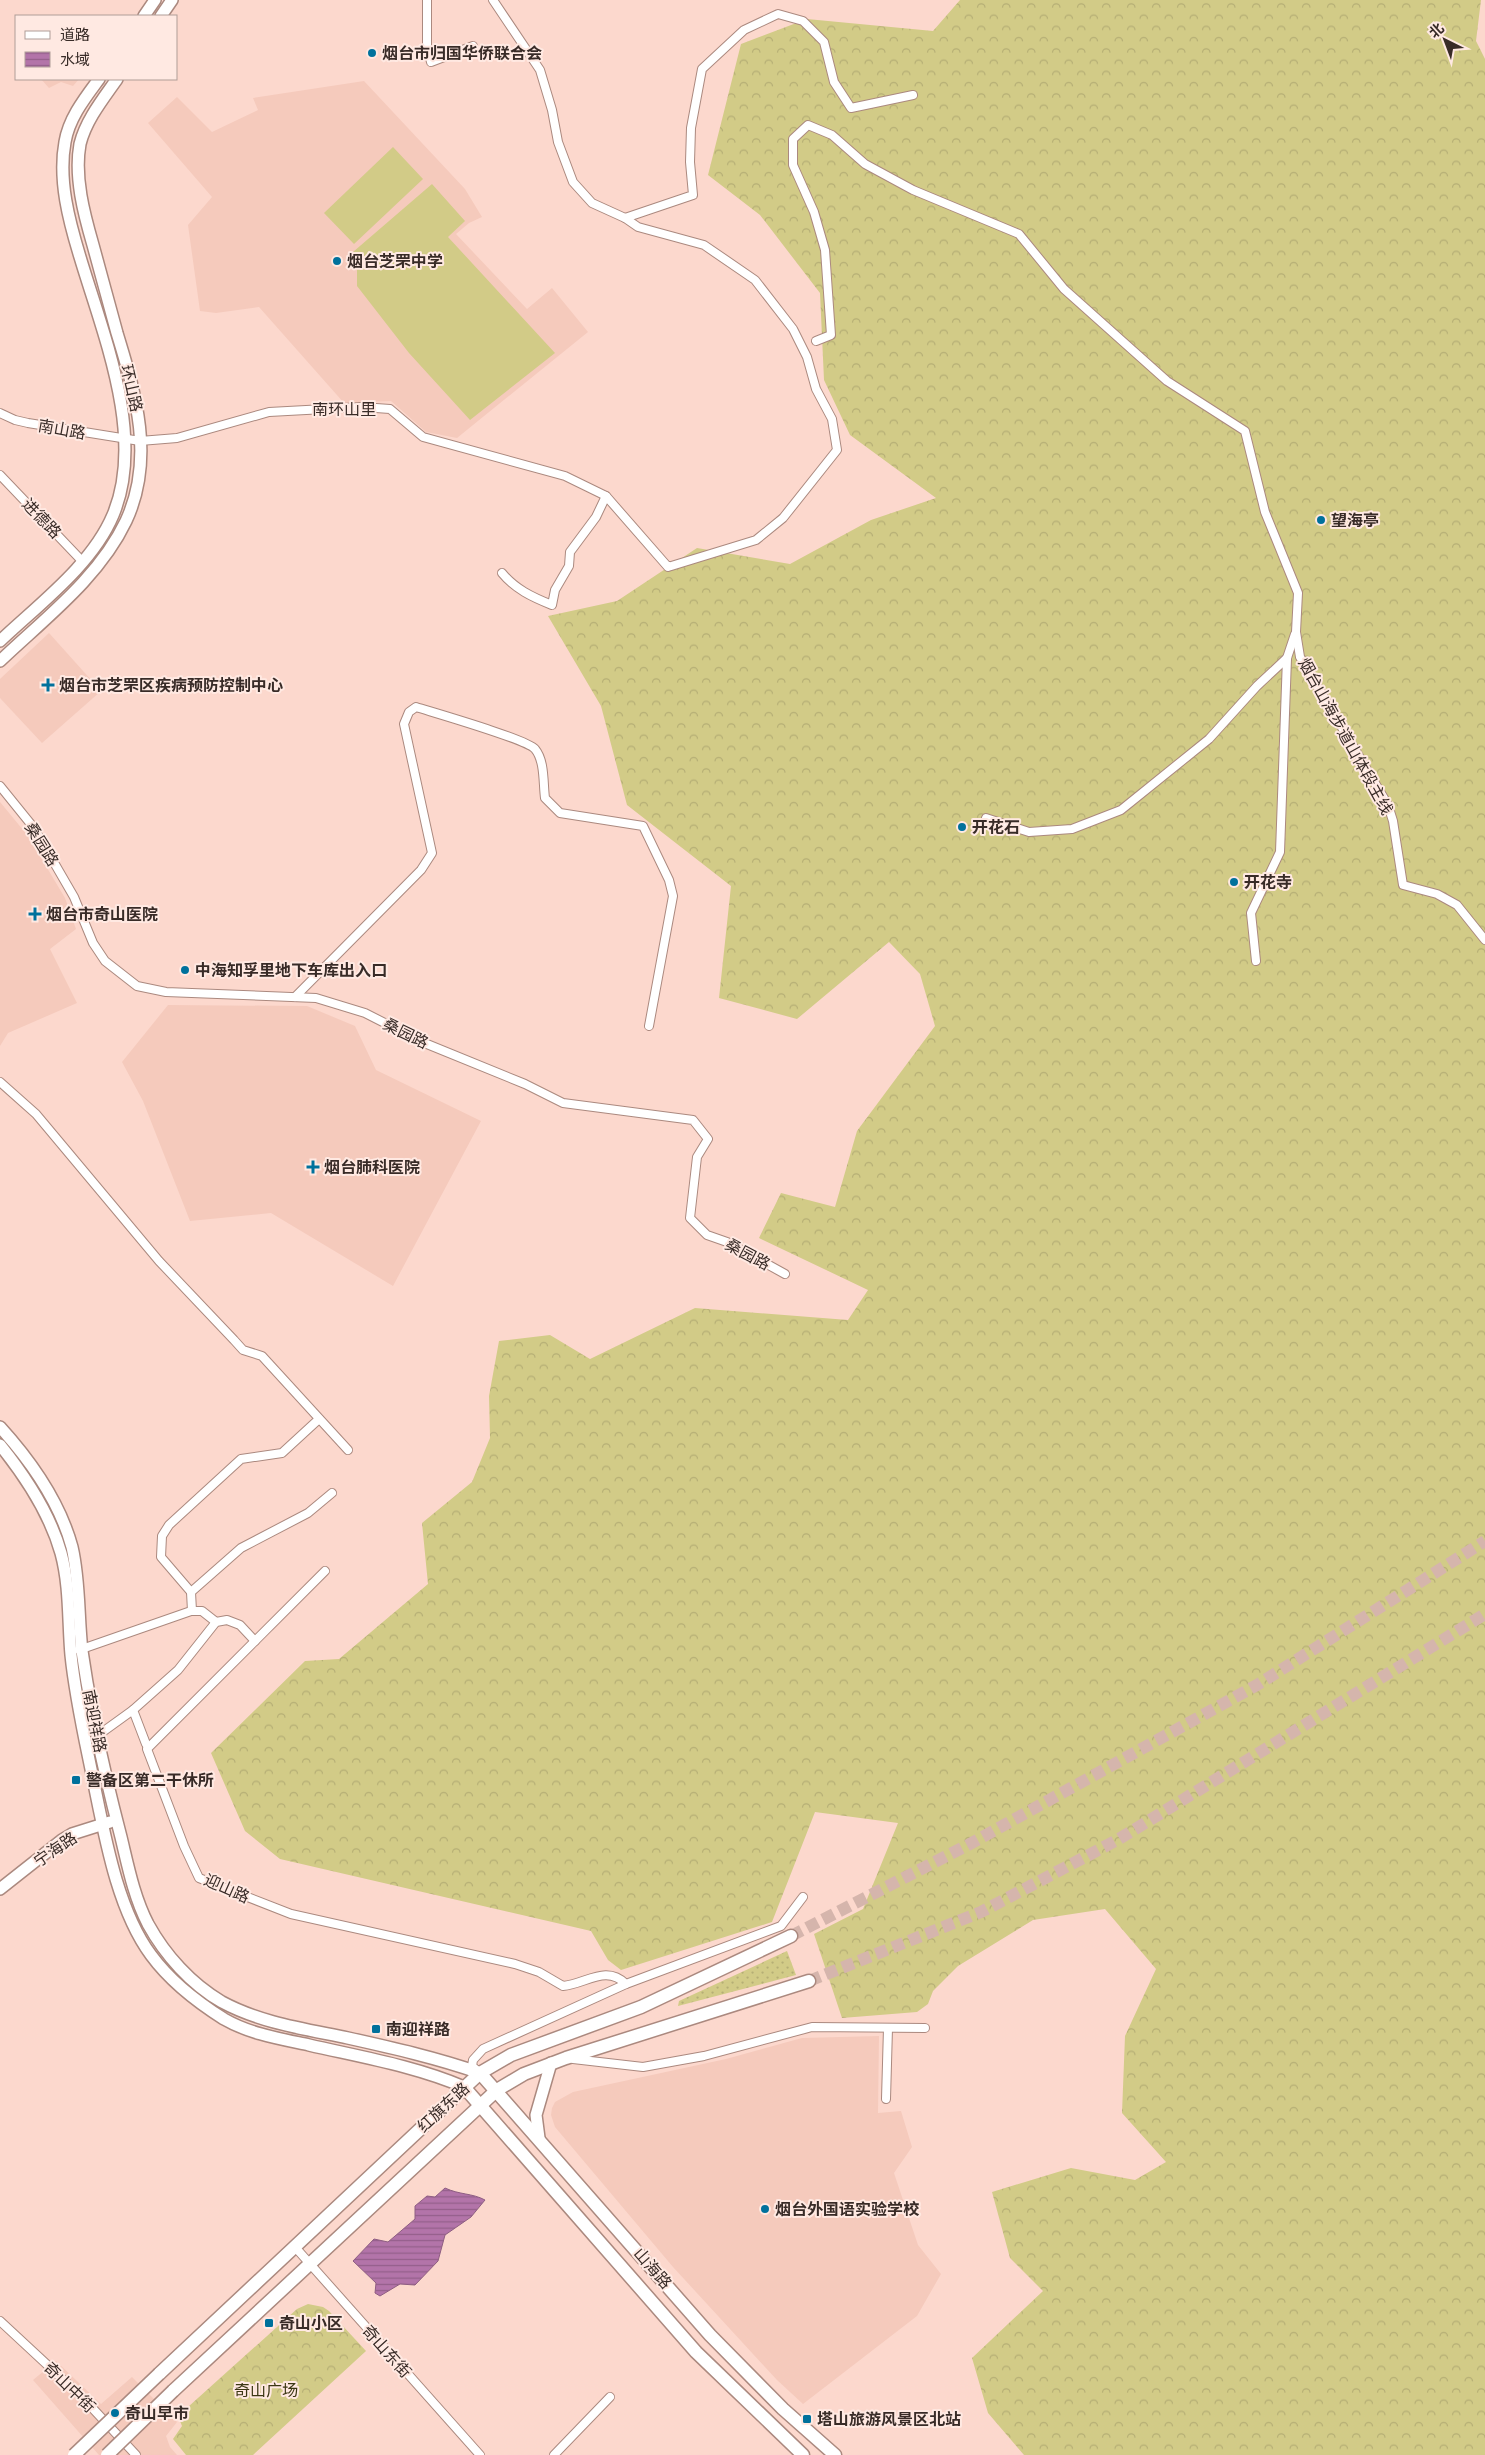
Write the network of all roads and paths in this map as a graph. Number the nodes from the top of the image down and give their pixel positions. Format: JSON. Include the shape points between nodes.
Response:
{"nodes":[{"id":1,"x":155,"y":0,"type":"edge"},
{"id":2,"x":172,"y":0,"type":"edge"},
{"id":3,"x":427,"y":0,"type":"edge"},
{"id":4,"x":493,"y":0,"type":"edge"},
{"id":5,"x":145,"y":15,"type":"edge"},
{"id":6,"x":162,"y":15,"type":"edge"},
{"id":7,"x":473,"y":46,"type":"dead end"},
{"id":8,"x":98,"y":80,"type":"edge"},
{"id":9,"x":116,"y":80,"type":"edge"},
{"id":10,"x":913,"y":95,"type":"dead end"},
{"id":11,"x":625,"y":218,"type":"junction"},
{"id":12,"x":816,"y":341,"type":"dead end"},
{"id":13,"x":0,"y":414,"type":"edge"},
{"id":14,"x":125,"y":440,"type":"junction"},
{"id":15,"x":140,"y":441,"type":"junction"},
{"id":16,"x":0,"y":475,"type":"edge"},
{"id":17,"x":606,"y":496,"type":"junction"},
{"id":18,"x":83,"y":562,"type":"junction"},
{"id":19,"x":502,"y":573,"type":"dead end"},
{"id":20,"x":1296,"y":632,"type":"junction"},
{"id":21,"x":0,"y":641,"type":"edge"},
{"id":22,"x":1287,"y":658,"type":"junction"},
{"id":23,"x":0,"y":662,"type":"edge"},
{"id":24,"x":0,"y":786,"type":"edge"},
{"id":25,"x":986,"y":818,"type":"dead end"},
{"id":26,"x":1485,"y":940,"type":"edge"},
{"id":27,"x":1256,"y":961,"type":"dead end"},
{"id":28,"x":295,"y":997,"type":"junction"},
{"id":29,"x":649,"y":1026,"type":"dead end"},
{"id":30,"x":0,"y":1082,"type":"edge"},
{"id":31,"x":786,"y":1274,"type":"dead end"},
{"id":32,"x":319,"y":1419,"type":"junction"},
{"id":33,"x":0,"y":1427,"type":"edge"},
{"id":34,"x":0,"y":1445,"type":"edge"},
{"id":35,"x":348,"y":1450,"type":"dead end"},
{"id":36,"x":332,"y":1493,"type":"dead end"},
{"id":37,"x":325,"y":1571,"type":"dead end"},
{"id":38,"x":191,"y":1592,"type":"junction"},
{"id":39,"x":192,"y":1611,"type":"junction"},
{"id":40,"x":216,"y":1622,"type":"junction"},
{"id":41,"x":255,"y":1641,"type":"junction"},
{"id":42,"x":82,"y":1648,"type":"junction"},
{"id":43,"x":71,"y":1656,"type":"junction"},
{"id":44,"x":133,"y":1710,"type":"junction"},
{"id":45,"x":97,"y":1736,"type":"junction"},
{"id":46,"x":146,"y":1744,"type":"dead end"},
{"id":47,"x":116,"y":1820,"type":"junction"},
{"id":48,"x":103,"y":1824,"type":"junction"},
{"id":49,"x":0,"y":1889,"type":"edge"},
{"id":50,"x":803,"y":1897,"type":"dead end"},
{"id":51,"x":791,"y":1936,"type":"tunnel mouth"},
{"id":52,"x":809,"y":1981,"type":"tunnel mouth"},
{"id":53,"x":626,"y":1984,"type":"junction"},
{"id":54,"x":888,"y":2028,"type":"junction"},
{"id":55,"x":925,"y":2028,"type":"dead end"},
{"id":56,"x":566,"y":2058,"type":"junction"},
{"id":57,"x":551,"y":2063,"type":"junction"},
{"id":58,"x":480,"y":2073,"type":"junction"},
{"id":59,"x":464,"y":2087,"type":"junction"},
{"id":60,"x":497,"y":2090,"type":"junction"},
{"id":61,"x":886,"y":2099,"type":"dead end"},
{"id":62,"x":481,"y":2104,"type":"junction"},
{"id":63,"x":539,"y":2138,"type":"junction"},
{"id":64,"x":295,"y":2247,"type":"junction"},
{"id":65,"x":310,"y":2264,"type":"junction"},
{"id":66,"x":0,"y":2321,"type":"edge"},
{"id":67,"x":610,"y":2397,"type":"dead end"},
{"id":68,"x":74,"y":2455,"type":"edge"},
{"id":69,"x":107,"y":2455,"type":"edge"},
{"id":70,"x":136,"y":2455,"type":"edge"},
{"id":71,"x":480,"y":2455,"type":"edge"},
{"id":72,"x":554,"y":2455,"type":"edge"},
{"id":73,"x":803,"y":2455,"type":"edge"},
{"id":74,"x":835,"y":2455,"type":"edge"}],
"edges":[{"from":1,"to":5,"type":"main road"},
{"from":2,"to":6,"type":"main road"},
{"from":3,"to":7,"type":"street","via":[[427,45],[431,62]]},
{"from":4,"to":11,"type":"street","via":[[540,70],[558,142],[573,182],[592,203]]},
{"from":8,"to":14,"type":"main road","name":"环山路","via":[[74,116],[65,141],[63,168],[72,230],[119,392]]},
{"from":9,"to":15,"type":"main road","name":"环山路","via":[[88,122],[80,144],[78,168],[88,227],[134,388]]},
{"from":10,"to":11,"type":"street","via":[[851,108],[834,82],[824,42],[803,21],[778,14],[744,30],[702,69],[691,128],[693,195]]},
{"from":11,"to":17,"type":"street","via":[[638,227],[704,245],[754,280],[793,329],[803,348],[816,389],[832,419],[837,450],[783,518],[756,540],[668,567]]},
{"from":12,"to":20,"type":"street","name":"烟台山海步道山体段主线","via":[[830,334],[825,250],[814,212],[793,166],[793,139],[808,126],[832,135],[865,164],[913,190],[1019,234],[1064,289],[1167,381],[1245,430],[1265,512],[1298,593]]},
{"from":13,"to":14,"type":"street","name":"南山路","via":[[28,423]]},
{"from":14,"to":15,"type":"street","name":"南环山里"},
{"from":14,"to":18,"type":"main road","name":"环山路","via":[[122,488],[113,515]]},
{"from":15,"to":17,"type":"street","name":"南环山里","via":[[177,438],[269,412],[362,406],[390,409],[422,437],[565,476]]},
{"from":15,"to":23,"type":"main road","name":"环山路","via":[[137,492],[113,544],[92,572]]},
{"from":16,"to":18,"type":"street","name":"进德路"},
{"from":17,"to":19,"type":"street","via":[[596,517],[570,552],[569,566],[555,590],[552,605],[517,588]]},
{"from":18,"to":21,"type":"main road","name":"环山路"},
{"from":20,"to":22,"type":"street"},
{"from":20,"to":26,"type":"street","name":"烟台山海步道山体段主线","via":[[1300,657],[1388,805],[1403,885],[1437,894],[1457,905]]},
{"from":22,"to":25,"type":"street","via":[[1209,739],[1122,810],[1072,829],[1029,832]]},
{"from":22,"to":27,"type":"street","via":[[1280,852],[1251,913]]},
{"from":24,"to":28,"type":"street","name":"桑园路","via":[[34,828],[74,897],[93,944],[121,976],[137,986],[166,992]]},
{"from":28,"to":29,"type":"street","via":[[421,870],[432,853],[404,724],[408,712],[416,707],[518,740],[535,749],[542,766],[545,798],[560,813],[643,826],[669,880],[673,896]]},
{"from":28,"to":31,"type":"street","name":"桑园路","via":[[316,998],[365,1013],[422,1042],[563,1103],[693,1120],[708,1139],[697,1157],[690,1218],[706,1235],[727,1242]]},
{"from":30,"to":32,"type":"street","via":[[36,1114],[158,1261],[243,1350],[262,1356]]},
{"from":32,"to":35,"type":"street"},
{"from":32,"to":38,"type":"street","via":[[282,1453],[241,1459],[169,1525],[162,1536],[161,1557]]},
{"from":33,"to":42,"type":"main road","name":"南迎祥路","via":[[25,1457],[64,1525],[76,1567]]},
{"from":34,"to":43,"type":"main road","name":"南迎祥路","via":[[16,1464],[40,1504],[61,1552]]},
{"from":36,"to":38,"type":"street","via":[[308,1513],[241,1548]]},
{"from":37,"to":41,"type":"street","name":"迎山路"},
{"from":38,"to":39,"type":"street"},
{"from":39,"to":40,"type":"street","via":[[202,1611]]},
{"from":39,"to":42,"type":"street"},
{"from":40,"to":41,"type":"street","via":[[227,1620],[240,1625]]},
{"from":40,"to":44,"type":"street","via":[[178,1670]]},
{"from":41,"to":53,"type":"street","name":"迎山路","via":[[147,1749],[199,1878],[291,1914],[516,1964],[539,1972],[563,1986],[610,1975]]},
{"from":42,"to":43,"type":"street"},
{"from":42,"to":45,"type":"main road","name":"南迎祥路"},
{"from":43,"to":48,"type":"main road","name":"南迎祥路"},
{"from":44,"to":45,"type":"street"},
{"from":44,"to":46,"type":"street"},
{"from":45,"to":47,"type":"main road","name":"南迎祥路"},
{"from":47,"to":48,"type":"main road","name":"宁海路"},
{"from":47,"to":58,"type":"main road","name":"南迎祥路","via":[[134,1890],[147,1922],[181,1969],[202,1988],[256,2018],[418,2054]]},
{"from":48,"to":49,"type":"main road","name":"宁海路","via":[[62,1840]]},
{"from":48,"to":59,"type":"main road","name":"南迎祥路","via":[[122,1900],[135,1930],[151,1956],[193,1998],[228,2021],[266,2036],[423,2072]]},
{"from":50,"to":53,"type":"street","via":[[780,1926]]},
{"from":51,"to":58,"type":"main road","name":"红旗东路","via":[[641,2007],[511,2055]]},
{"from":52,"to":56,"type":"main road","name":"红旗东路"},
{"from":53,"to":58,"type":"street","via":[[483,2049],[472,2066]]},
{"from":54,"to":55,"type":"street"},
{"from":54,"to":56,"type":"street","via":[[812,2027],[704,2056],[643,2067]]},
{"from":54,"to":61,"type":"street"},
{"from":56,"to":57,"type":"main road","name":"红旗东路"},
{"from":57,"to":60,"type":"main road","name":"红旗东路"},
{"from":57,"to":63,"type":"main road","via":[[536,2115]]},
{"from":58,"to":59,"type":"main road","name":"红旗东路"},
{"from":58,"to":60,"type":"main road","name":"山海路"},
{"from":59,"to":62,"type":"main road","name":"山海路"},
{"from":59,"to":64,"type":"main road","name":"红旗东路"},
{"from":60,"to":62,"type":"main road","name":"红旗东路"},
{"from":60,"to":63,"type":"main road","name":"山海路"},
{"from":62,"to":65,"type":"main road","name":"红旗东路"},
{"from":62,"to":73,"type":"main road","name":"山海路","via":[[696,2352]]},
{"from":63,"to":74,"type":"main road","name":"山海路","via":[[710,2335],[783,2409]]},
{"from":64,"to":65,"type":"street","name":"奇山东街"},
{"from":64,"to":68,"type":"main road","name":"红旗东路","bridge":true},
{"from":65,"to":69,"type":"main road","name":"红旗东路","bridge":true},
{"from":65,"to":71,"type":"street","name":"奇山东街"},
{"from":66,"to":70,"type":"street","name":"奇山中街","via":[[83,2398]]},
{"from":67,"to":72,"type":"street"}]}
